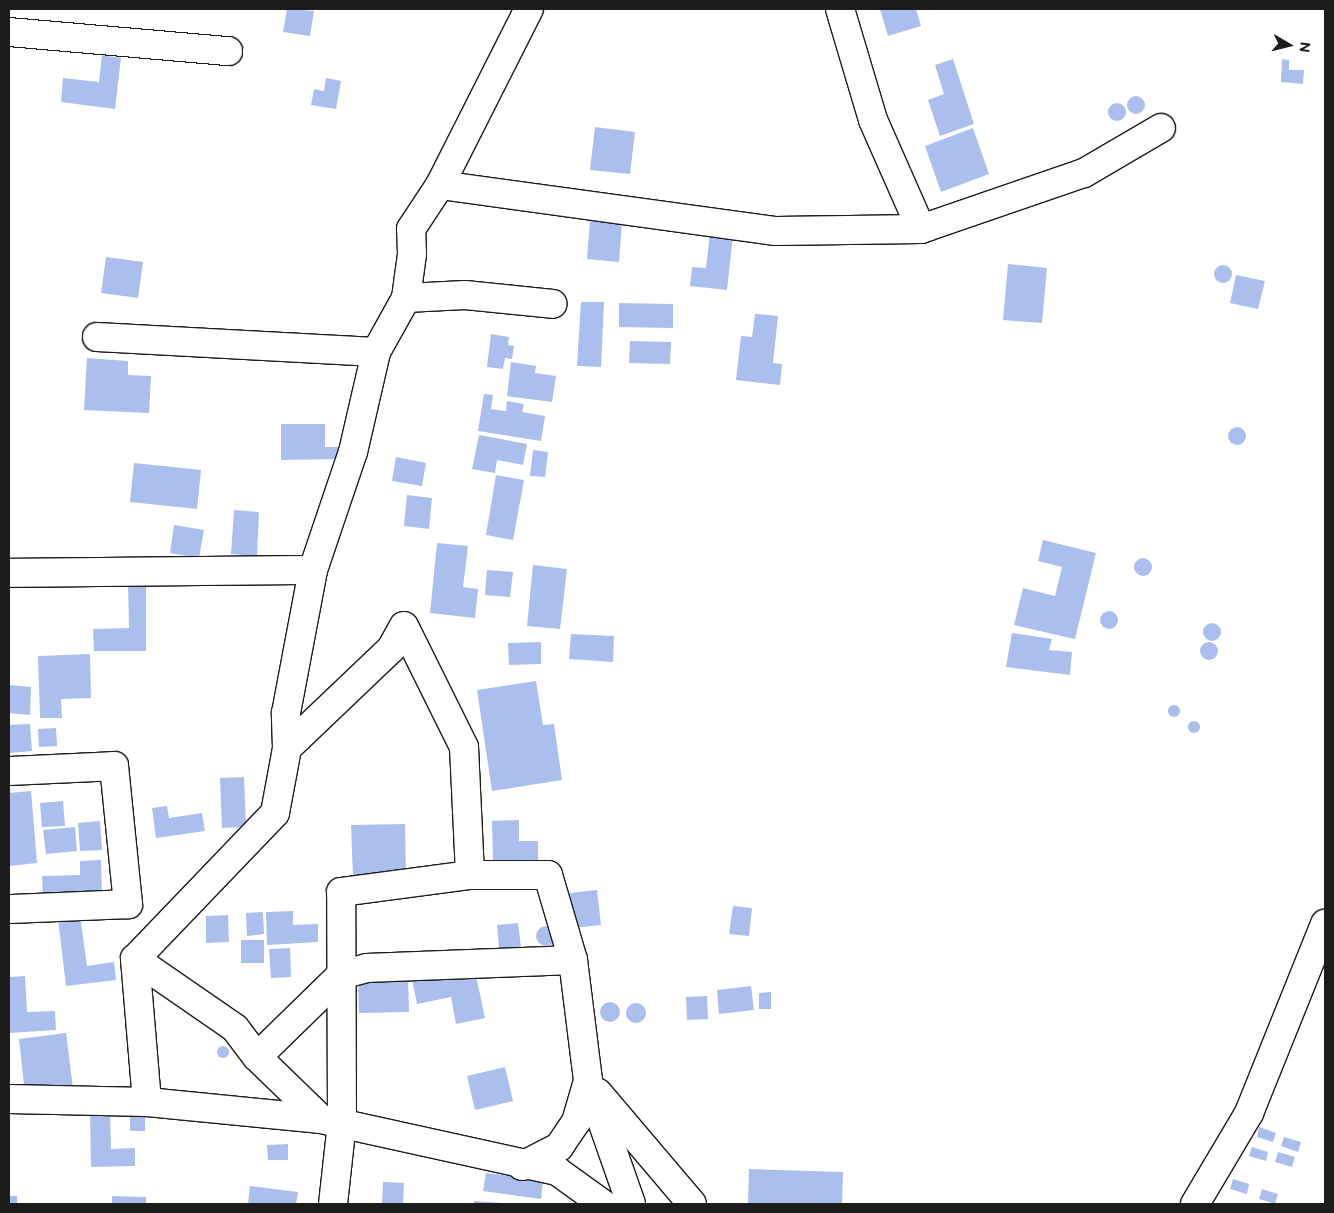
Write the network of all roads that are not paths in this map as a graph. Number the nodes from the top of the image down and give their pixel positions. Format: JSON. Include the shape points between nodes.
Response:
{"nodes":[{"id":1,"x":529,"y":9,"type":"edge"},
{"id":2,"x":840,"y":9,"type":"edge"},
{"id":3,"x":9,"y":32,"type":"edge"},
{"id":4,"x":228,"y":51,"type":"dead end"},
{"id":5,"x":1161,"y":128,"type":"dead end"},
{"id":6,"x":440,"y":185,"type":"junction"},
{"id":7,"x":921,"y":229,"type":"junction"},
{"id":8,"x":406,"y":298,"type":"junction"},
{"id":9,"x":553,"y":304,"type":"dead end"},
{"id":10,"x":97,"y":337,"type":"dead end"},
{"id":11,"x":376,"y":352,"type":"junction"},
{"id":12,"x":313,"y":570,"type":"junction"},
{"id":13,"x":9,"y":573,"type":"edge"},
{"id":14,"x":287,"y":748,"type":"junction"},
{"id":15,"x":9,"y":771,"type":"edge"},
{"id":16,"x":470,"y":875,"type":"junction"},
{"id":17,"x":9,"y":909,"type":"edge"},
{"id":18,"x":1325,"y":924,"type":"edge"},
{"id":19,"x":135,"y":959,"type":"junction"},
{"id":20,"x":573,"y":960,"type":"junction"},
{"id":21,"x":341,"y":975,"type":"junction"},
{"id":22,"x":257,"y":1058,"type":"junction"},
{"id":23,"x":588,"y":1082,"type":"junction"},
{"id":24,"x":9,"y":1099,"type":"edge"},
{"id":25,"x":147,"y":1102,"type":"junction"},
{"id":26,"x":331,"y":1120,"type":"junction"},
{"id":27,"x":522,"y":1166,"type":"junction"},
{"id":28,"x":333,"y":1204,"type":"edge"},
{"id":29,"x":603,"y":1204,"type":"edge"},
{"id":30,"x":630,"y":1204,"type":"edge"},
{"id":31,"x":692,"y":1204,"type":"edge"},
{"id":32,"x":1195,"y":1204,"type":"edge"}],
"edges":[{"from":1,"to":6,"type":"street"},
{"from":2,"to":7,"type":"street","via":[[873,120]]},
{"from":3,"to":4,"type":"street"},
{"from":5,"to":7,"type":"street","via":[[1084,173]]},
{"from":6,"to":7,"type":"street","via":[[776,231]]},
{"from":6,"to":8,"type":"street","via":[[410,229],[412,254]]},
{"from":8,"to":9,"type":"street","via":[[465,295]]},
{"from":8,"to":11,"type":"street"},
{"from":10,"to":11,"type":"street"},
{"from":11,"to":12,"type":"street","via":[[353,452]]},
{"from":12,"to":13,"type":"street"},
{"from":12,"to":14,"type":"street","via":[[286,714]]},
{"from":14,"to":16,"type":"street","via":[[391,649],[404,626],[464,747]]},
{"from":14,"to":19,"type":"street","via":[[275,813]]},
{"from":15,"to":17,"type":"street","via":[[114,766],[128,904]]},
{"from":16,"to":20,"type":"street","via":[[548,875]]},
{"from":16,"to":21,"type":"street","via":[[341,892]]},
{"from":18,"to":32,"type":"street","via":[[1249,1113]]},
{"from":19,"to":22,"type":"street","via":[[235,1028]]},
{"from":19,"to":25,"type":"street"},
{"from":20,"to":21,"type":"street","via":[[367,968]]},
{"from":20,"to":23,"type":"street"},
{"from":21,"to":22,"type":"street"},
{"from":21,"to":26,"type":"street"},
{"from":22,"to":26,"type":"street"},
{"from":23,"to":27,"type":"street","via":[[576,1122],[559,1146]]},
{"from":23,"to":30,"type":"street"},
{"from":23,"to":31,"type":"street"},
{"from":24,"to":25,"type":"street"},
{"from":25,"to":26,"type":"street"},
{"from":26,"to":27,"type":"street"},
{"from":26,"to":28,"type":"street"},
{"from":27,"to":29,"type":"street","via":[[556,1171]]}]}
